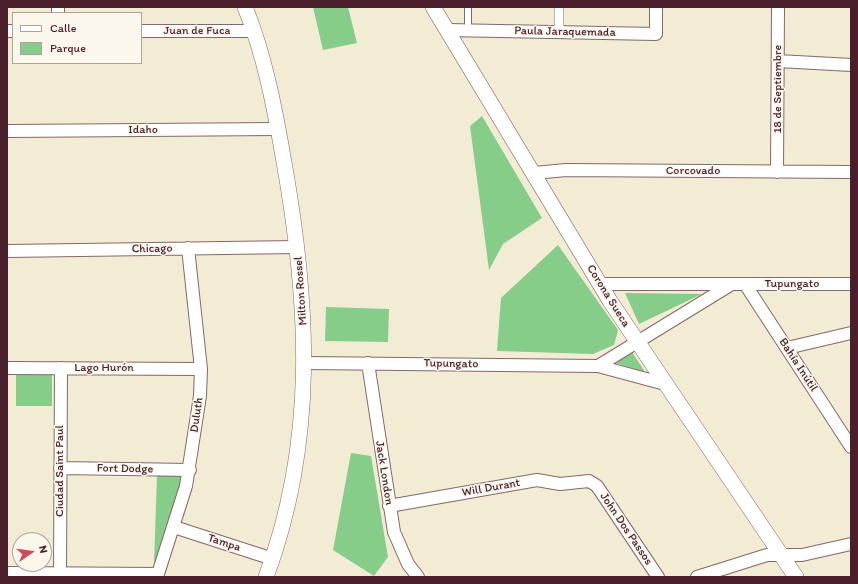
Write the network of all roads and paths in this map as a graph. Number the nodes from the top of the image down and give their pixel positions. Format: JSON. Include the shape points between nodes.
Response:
{"nodes":[{"id":1,"x":244,"y":7,"type":"edge"},
{"id":2,"x":433,"y":7,"type":"edge"},
{"id":3,"x":468,"y":7,"type":"edge"},
{"id":4,"x":559,"y":7,"type":"edge"},
{"id":5,"x":656,"y":7,"type":"edge"},
{"id":6,"x":778,"y":7,"type":"edge"},
{"id":7,"x":447,"y":30,"type":"junction"},
{"id":8,"x":468,"y":30,"type":"junction"},
{"id":9,"x":142,"y":31,"type":"edge"},
{"id":10,"x":252,"y":31,"type":"junction"},
{"id":11,"x":559,"y":32,"type":"junction"},
{"id":12,"x":778,"y":61,"type":"junction"},
{"id":13,"x":851,"y":65,"type":"edge"},
{"id":14,"x":278,"y":129,"type":"junction"},
{"id":15,"x":7,"y":131,"type":"edge"},
{"id":16,"x":777,"y":172,"type":"junction"},
{"id":17,"x":851,"y":172,"type":"edge"},
{"id":18,"x":534,"y":173,"type":"junction"},
{"id":19,"x":297,"y":247,"type":"junction"},
{"id":20,"x":188,"y":248,"type":"junction"},
{"id":21,"x":7,"y":251,"type":"edge"},
{"id":22,"x":600,"y":284,"type":"junction"},
{"id":23,"x":733,"y":284,"type":"junction"},
{"id":24,"x":745,"y":284,"type":"junction"},
{"id":25,"x":851,"y":284,"type":"edge"},
{"id":26,"x":851,"y":333,"type":"edge"},
{"id":27,"x":636,"y":341,"type":"junction"},
{"id":28,"x":787,"y":348,"type":"junction"},
{"id":29,"x":305,"y":363,"type":"junction"},
{"id":30,"x":368,"y":363,"type":"junction"},
{"id":31,"x":598,"y":366,"type":"junction"},
{"id":32,"x":7,"y":368,"type":"edge"},
{"id":33,"x":61,"y":368,"type":"junction"},
{"id":34,"x":201,"y":369,"type":"junction"},
{"id":35,"x":665,"y":384,"type":"junction"},
{"id":36,"x":850,"y":443,"type":"edge"},
{"id":37,"x":60,"y":468,"type":"junction"},
{"id":38,"x":190,"y":470,"type":"junction"},
{"id":39,"x":592,"y":482,"type":"joint"},
{"id":40,"x":389,"y":506,"type":"junction"},
{"id":41,"x":174,"y":527,"type":"junction"},
{"id":42,"x":851,"y":544,"type":"edge"},
{"id":43,"x":781,"y":555,"type":"junction"},
{"id":44,"x":273,"y":558,"type":"junction"},
{"id":45,"x":7,"y":573,"type":"edge"},
{"id":46,"x":60,"y":573,"type":"junction"},
{"id":47,"x":158,"y":576,"type":"edge"},
{"id":48,"x":266,"y":577,"type":"edge"},
{"id":49,"x":418,"y":577,"type":"edge"},
{"id":50,"x":658,"y":577,"type":"edge"},
{"id":51,"x":697,"y":577,"type":"edge"},
{"id":52,"x":796,"y":577,"type":"edge"}],
"edges":[{"from":1,"to":10,"type":"street","name":"Milton Rossel"},
{"from":2,"to":7,"type":"street","name":"Corona Sueca"},
{"from":3,"to":8,"type":"lane"},
{"from":4,"to":11,"type":"street"},
{"from":5,"to":11,"type":"street","name":"Paula Jaraquemada","via":[[656,34]]},
{"from":6,"to":12,"type":"street","name":"18 de Septiembre"},
{"from":7,"to":8,"type":"street","name":"Paula Jaraquemada"},
{"from":7,"to":18,"type":"street","name":"Corona Sueca"},
{"from":8,"to":11,"type":"street","name":"Paula Jaraquemada"},
{"from":9,"to":10,"type":"street","name":"Juan de Fuca"},
{"from":10,"to":14,"type":"street","name":"Milton Rossel"},
{"from":12,"to":13,"type":"street"},
{"from":12,"to":16,"type":"street","name":"18 de Septiembre"},
{"from":14,"to":15,"type":"street","name":"Idaho"},
{"from":14,"to":19,"type":"street","name":"Milton Rossel"},
{"from":16,"to":17,"type":"street","name":"Corcovado"},
{"from":16,"to":18,"type":"street","name":"Corcovado","via":[[566,170]]},
{"from":18,"to":22,"type":"street","name":"Corona Sueca"},
{"from":19,"to":20,"type":"street","name":"Chicago"},
{"from":19,"to":29,"type":"street","name":"Milton Rossel","via":[[303,304]]},
{"from":20,"to":21,"type":"street","name":"Chicago"},
{"from":20,"to":34,"type":"street","name":"Duluth"},
{"from":22,"to":23,"type":"street","name":"Tupungato"},
{"from":22,"to":27,"type":"street","name":"Corona Sueca"},
{"from":23,"to":24,"type":"street","name":"Tupungato"},
{"from":23,"to":27,"type":"street"},
{"from":24,"to":25,"type":"street","name":"Tupungato"},
{"from":24,"to":28,"type":"street","name":"Bahía Inútil"},
{"from":26,"to":28,"type":"street"},
{"from":27,"to":31,"type":"street"},
{"from":27,"to":35,"type":"street","name":"Corona Sueca"},
{"from":28,"to":36,"type":"street","name":"Bahía Inútil"},
{"from":29,"to":30,"type":"street","name":"Tupungato"},
{"from":29,"to":44,"type":"street","name":"Milton Rossel","via":[[304,397],[296,458]]},
{"from":30,"to":31,"type":"street","name":"Tupungato"},
{"from":30,"to":40,"type":"street","name":"Jack London"},
{"from":31,"to":35,"type":"street","name":"Tupungato"},
{"from":32,"to":33,"type":"street","name":"Lago Hurón"},
{"from":33,"to":34,"type":"street","name":"Lago Hurón"},
{"from":33,"to":37,"type":"street","name":"Ciudad Saint Paul"},
{"from":34,"to":38,"type":"street","name":"Duluth"},
{"from":35,"to":43,"type":"street","name":"Corona Sueca"},
{"from":37,"to":38,"type":"street","name":"Fort Dodge"},
{"from":37,"to":46,"type":"street","name":"Ciudad Saint Paul"},
{"from":38,"to":41,"type":"street","name":"Duluth"},
{"from":39,"to":40,"type":"street","name":"Will Durant","via":[[560,484],[537,480]]},
{"from":39,"to":50,"type":"street","name":"John Dos Passos"},
{"from":40,"to":49,"type":"street","name":"Jack London","via":[[398,543],[408,564]]},
{"from":41,"to":44,"type":"street","name":"Tampa"},
{"from":41,"to":47,"type":"street","name":"Duluth"},
{"from":42,"to":43,"type":"street","via":[[802,555]]},
{"from":43,"to":51,"type":"street","via":[[767,555]]},
{"from":43,"to":52,"type":"street","name":"Corona Sueca"},
{"from":44,"to":48,"type":"street","name":"Milton Rossel"},
{"from":45,"to":46,"type":"street"},
{"from":46,"to":47,"type":"street"}]}
